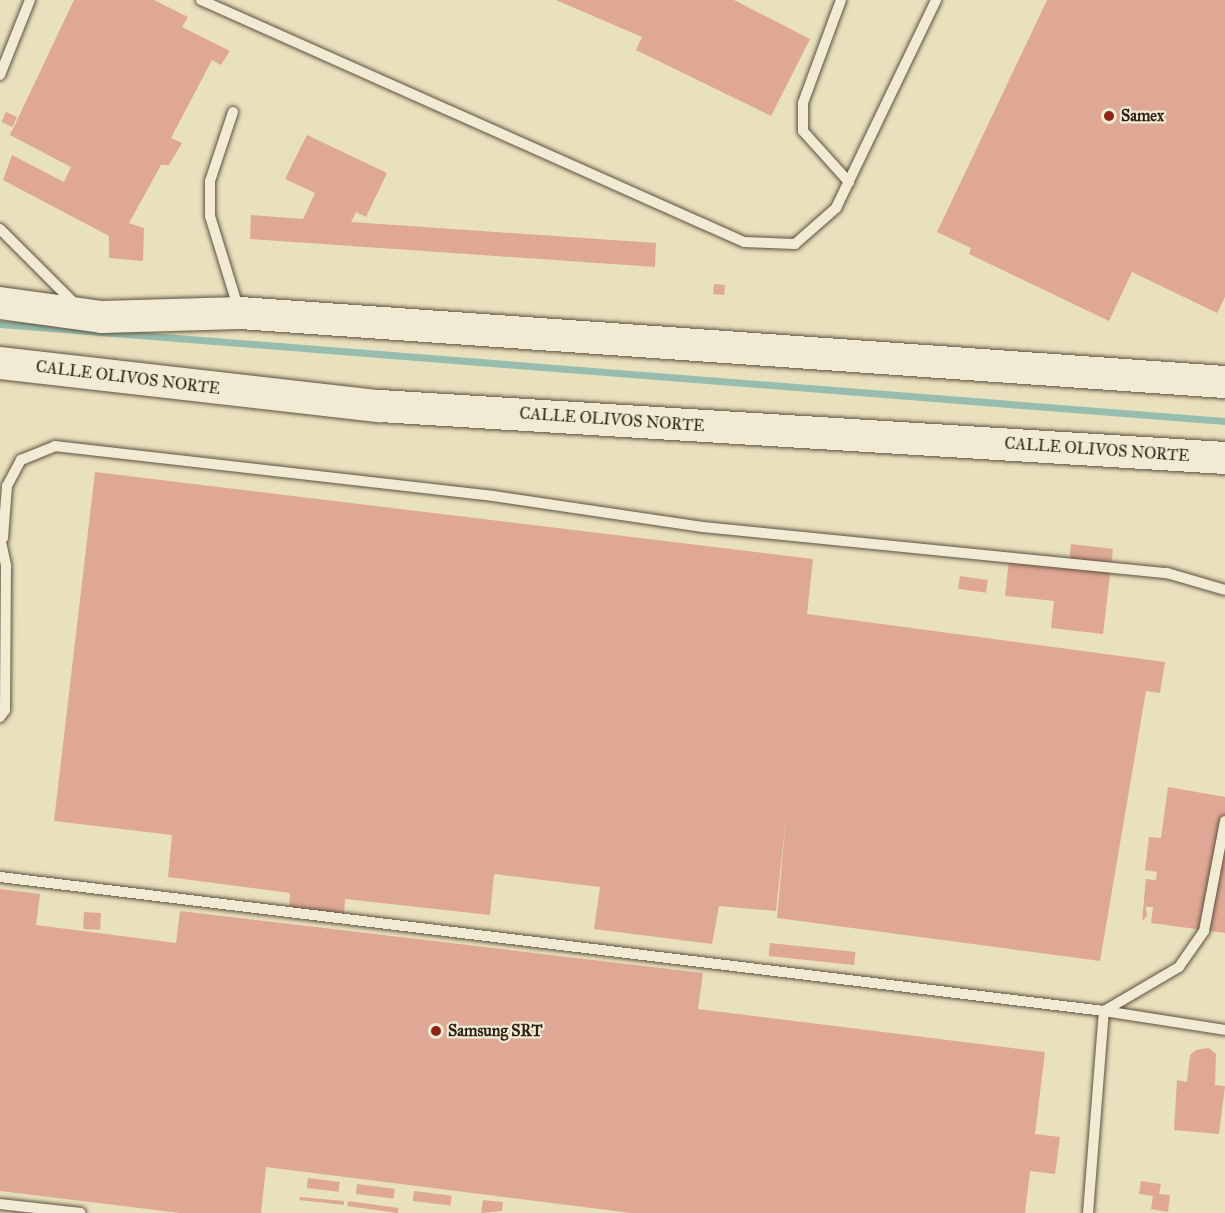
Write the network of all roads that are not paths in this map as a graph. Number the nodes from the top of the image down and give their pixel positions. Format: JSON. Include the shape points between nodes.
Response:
{"nodes":[{"id":1,"x":30,"y":0,"type":"edge"},
{"id":2,"x":201,"y":0,"type":"edge"},
{"id":3,"x":841,"y":0,"type":"edge"},
{"id":4,"x":936,"y":0,"type":"edge"},
{"id":5,"x":0,"y":75,"type":"edge"},
{"id":6,"x":232,"y":112,"type":"dead end"},
{"id":7,"x":849,"y":182,"type":"junction"},
{"id":8,"x":0,"y":229,"type":"edge"},
{"id":9,"x":0,"y":303,"type":"edge"},
{"id":10,"x":240,"y":313,"type":"junction"},
{"id":11,"x":84,"y":314,"type":"junction"},
{"id":12,"x":0,"y":363,"type":"edge"},
{"id":13,"x":1225,"y":382,"type":"edge"},
{"id":14,"x":1225,"y":458,"type":"edge"},
{"id":15,"x":2,"y":538,"type":"edge"},
{"id":16,"x":1225,"y":590,"type":"edge"},
{"id":17,"x":0,"y":717,"type":"edge"},
{"id":18,"x":1225,"y":822,"type":"edge"},
{"id":19,"x":0,"y":877,"type":"edge"},
{"id":20,"x":1104,"y":1011,"type":"junction"},
{"id":21,"x":1225,"y":1030,"type":"edge"},
{"id":22,"x":0,"y":1204,"type":"edge"},
{"id":23,"x":80,"y":1213,"type":"edge"},
{"id":24,"x":1088,"y":1213,"type":"edge"}],
"edges":[{"from":1,"to":5,"type":"lane"},
{"from":2,"to":7,"type":"lane","via":[[744,242],[795,244],[837,208]]},
{"from":3,"to":7,"type":"lane","via":[[803,103],[803,131]]},
{"from":4,"to":7,"type":"lane"},
{"from":6,"to":10,"type":"lane","via":[[210,181],[210,216]]},
{"from":8,"to":11,"type":"lane"},
{"from":9,"to":11,"type":"main road"},
{"from":10,"to":11,"type":"main road","via":[[138,318]]},
{"from":10,"to":13,"type":"main road"},
{"from":12,"to":14,"type":"main road","name":"CALLE OLIVOS NORTE","via":[[380,406]]},
{"from":15,"to":16,"type":"lane","via":[[7,486],[21,460],[55,446],[482,495],[703,526],[1167,573]]},
{"from":15,"to":17,"type":"lane","via":[[5,710]]},
{"from":18,"to":20,"type":"lane","via":[[1204,931],[1179,967]]},
{"from":19,"to":20,"type":"lane"},
{"from":20,"to":21,"type":"lane"},
{"from":20,"to":24,"type":"lane"},
{"from":22,"to":23,"type":"lane"}]}
